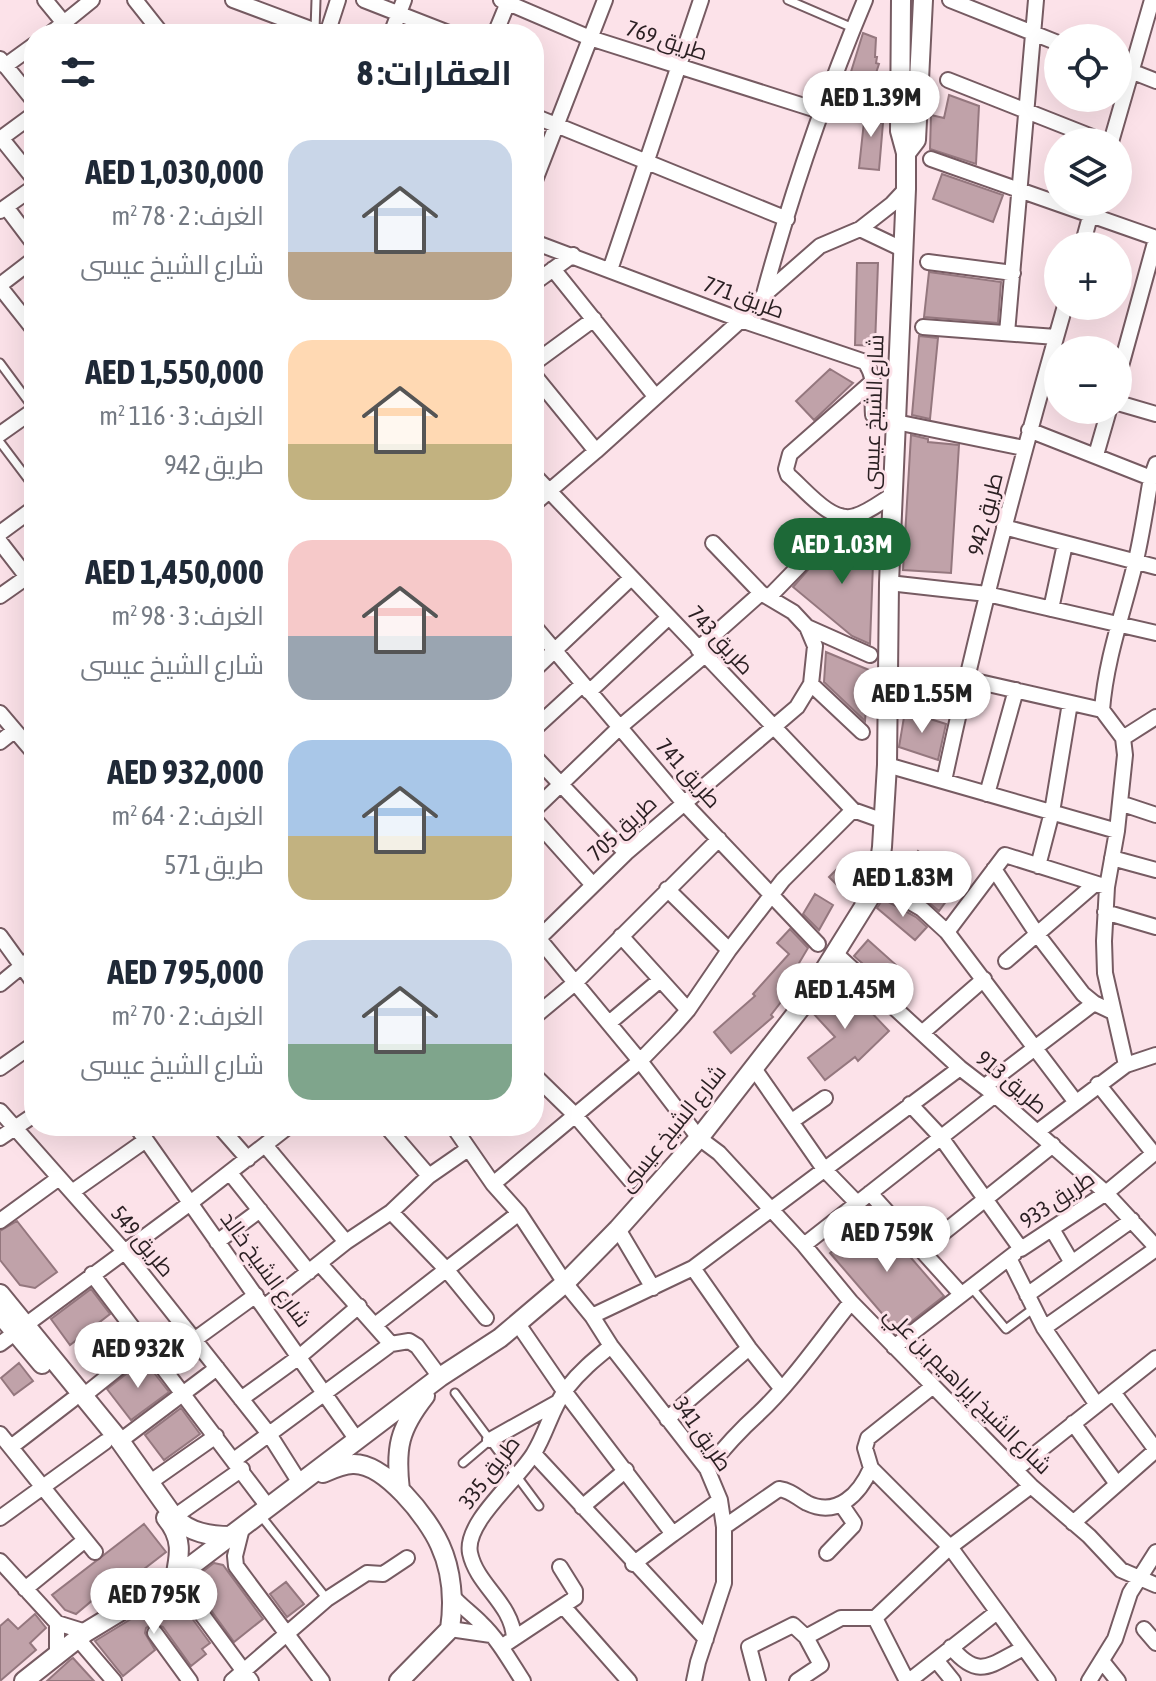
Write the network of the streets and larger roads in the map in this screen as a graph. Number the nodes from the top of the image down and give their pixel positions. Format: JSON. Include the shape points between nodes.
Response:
{"nodes":[{"id":1,"x":45,"y":0,"type":"edge"},
{"id":2,"x":92,"y":0,"type":"edge"},
{"id":3,"x":135,"y":0,"type":"edge"},
{"id":4,"x":338,"y":0,"type":"edge"},
{"id":5,"x":364,"y":0,"type":"edge"},
{"id":6,"x":605,"y":0,"type":"edge"},
{"id":7,"x":701,"y":0,"type":"edge"},
{"id":8,"x":865,"y":0,"type":"edge"},
{"id":9,"x":901,"y":0,"type":"edge"},
{"id":10,"x":923,"y":0,"type":"edge"},
{"id":11,"x":950,"y":0,"type":"edge"},
{"id":12,"x":1036,"y":0,"type":"edge"},
{"id":13,"x":1134,"y":0,"type":"edge"},
{"id":14,"x":241,"y":1,"type":"edge"},
{"id":15,"x":506,"y":1,"type":"edge"},
{"id":16,"x":1152,"y":5,"type":"edge"},
{"id":17,"x":402,"y":6,"type":"edge"},
{"id":18,"x":64,"y":24,"type":"edge"},
{"id":19,"x":72,"y":24,"type":"edge"},
{"id":20,"x":150,"y":24,"type":"edge"},
{"id":21,"x":299,"y":24,"type":"edge"},
{"id":22,"x":326,"y":24,"type":"edge"},
{"id":23,"x":434,"y":24,"type":"edge"},
{"id":24,"x":498,"y":24,"type":"edge"},
{"id":25,"x":1034,"y":33,"type":"junction"},
{"id":26,"x":1044,"y":37,"type":"edge"},
{"id":27,"x":590,"y":38,"type":"junction"},
{"id":28,"x":24,"y":50,"type":"edge"},
{"id":29,"x":2,"y":62,"type":"edge"},
{"id":30,"x":678,"y":67,"type":"junction"},
{"id":31,"x":1133,"y":72,"type":"junction"},
{"id":32,"x":948,"y":80,"type":"dead end"},
{"id":33,"x":1156,"y":81,"type":"edge"},
{"id":34,"x":24,"y":89,"type":"edge"},
{"id":35,"x":823,"y":112,"type":"junction"},
{"id":36,"x":1027,"y":112,"type":"junction"},
{"id":37,"x":544,"y":120,"type":"edge"},
{"id":38,"x":24,"y":121,"type":"edge"},
{"id":39,"x":556,"y":125,"type":"junction"},
{"id":40,"x":1069,"y":128,"type":"edge"},
{"id":41,"x":1115,"y":128,"type":"edge"},
{"id":42,"x":1,"y":138,"type":"edge"},
{"id":43,"x":906,"y":153,"type":"junction"},
{"id":44,"x":544,"y":157,"type":"edge"},
{"id":45,"x":931,"y":159,"type":"dead end"},
{"id":46,"x":646,"y":160,"type":"junction"},
{"id":47,"x":24,"y":167,"type":"edge"},
{"id":48,"x":906,"y":189,"type":"junction"},
{"id":49,"x":1021,"y":189,"type":"junction"},
{"id":50,"x":24,"y":194,"type":"edge"},
{"id":51,"x":1044,"y":195,"type":"edge"},
{"id":52,"x":3,"y":209,"type":"edge"},
{"id":53,"x":1109,"y":216,"type":"edge"},
{"id":54,"x":787,"y":219,"type":"junction"},
{"id":55,"x":860,"y":229,"type":"junction"},
{"id":56,"x":24,"y":233,"type":"edge"},
{"id":57,"x":1156,"y":238,"type":"edge"},
{"id":58,"x":544,"y":245,"type":"edge"},
{"id":59,"x":902,"y":249,"type":"junction"},
{"id":60,"x":573,"y":255,"type":"junction"},
{"id":61,"x":928,"y":262,"type":"dead end"},
{"id":62,"x":24,"y":267,"type":"edge"},
{"id":63,"x":553,"y":269,"type":"junction"},
{"id":64,"x":610,"y":270,"type":"junction"},
{"id":65,"x":1013,"y":273,"type":"junction"},
{"id":66,"x":544,"y":276,"type":"edge"},
{"id":67,"x":0,"y":286,"type":"edge"},
{"id":68,"x":764,"y":295,"type":"junction"},
{"id":69,"x":24,"y":316,"type":"edge"},
{"id":70,"x":594,"y":319,"type":"junction"},
{"id":71,"x":741,"y":320,"type":"junction"},
{"id":72,"x":923,"y":327,"type":"dead end"},
{"id":73,"x":1007,"y":333,"type":"junction"},
{"id":74,"x":1044,"y":336,"type":"edge"},
{"id":75,"x":1129,"y":336,"type":"edge"},
{"id":76,"x":544,"y":356,"type":"edge"},
{"id":77,"x":1044,"y":378,"type":"edge"},
{"id":78,"x":873,"y":381,"type":"junction"},
{"id":79,"x":544,"y":392,"type":"edge"},
{"id":80,"x":655,"y":396,"type":"junction"},
{"id":81,"x":1132,"y":407,"type":"edge"},
{"id":82,"x":896,"y":413,"type":"junction"},
{"id":83,"x":1156,"y":414,"type":"edge"},
{"id":84,"x":24,"y":417,"type":"edge"},
{"id":85,"x":1105,"y":424,"type":"edge"},
{"id":86,"x":1029,"y":430,"type":"junction"},
{"id":87,"x":0,"y":434,"type":"edge"},
{"id":88,"x":1024,"y":448,"type":"junction"},
{"id":89,"x":596,"y":451,"type":"junction"},
{"id":90,"x":1096,"y":455,"type":"junction"},
{"id":91,"x":1154,"y":471,"type":"edge"},
{"id":92,"x":544,"y":486,"type":"edge"},
{"id":93,"x":549,"y":492,"type":"junction"},
{"id":94,"x":894,"y":494,"type":"junction"},
{"id":95,"x":544,"y":496,"type":"edge"},
{"id":96,"x":24,"y":515,"type":"edge"},
{"id":97,"x":841,"y":516,"type":"junction"},
{"id":98,"x":1004,"y":527,"type":"junction"},
{"id":99,"x":0,"y":533,"type":"edge"},
{"id":100,"x":0,"y":542,"type":"edge"},
{"id":101,"x":713,"y":543,"type":"dead end"},
{"id":102,"x":1065,"y":544,"type":"junction"},
{"id":103,"x":1135,"y":563,"type":"junction"},
{"id":104,"x":1156,"y":567,"type":"edge"},
{"id":105,"x":24,"y":574,"type":"edge"},
{"id":106,"x":631,"y":578,"type":"junction"},
{"id":107,"x":889,"y":583,"type":"junction"},
{"id":108,"x":24,"y":585,"type":"edge"},
{"id":109,"x":987,"y":594,"type":"junction"},
{"id":110,"x":765,"y":595,"type":"junction"},
{"id":111,"x":0,"y":596,"type":"edge"},
{"id":112,"x":1051,"y":609,"type":"junction"},
{"id":113,"x":669,"y":617,"type":"junction"},
{"id":114,"x":1116,"y":625,"type":"junction"},
{"id":115,"x":807,"y":627,"type":"junction"},
{"id":116,"x":1156,"y":633,"type":"edge"},
{"id":117,"x":544,"y":637,"type":"edge"},
{"id":118,"x":556,"y":651,"type":"junction"},
{"id":119,"x":702,"y":652,"type":"junction"},
{"id":120,"x":870,"y":655,"type":"dead end"},
{"id":121,"x":544,"y":661,"type":"edge"},
{"id":122,"x":966,"y":679,"type":"junction"},
{"id":123,"x":811,"y":684,"type":"junction"},
{"id":124,"x":586,"y":688,"type":"junction"},
{"id":125,"x":1016,"y":690,"type":"junction"},
{"id":126,"x":1070,"y":703,"type":"junction"},
{"id":127,"x":1102,"y":710,"type":"junction"},
{"id":128,"x":0,"y":713,"type":"edge"},
{"id":129,"x":1156,"y":717,"type":"edge"},
{"id":130,"x":544,"y":721,"type":"edge"},
{"id":131,"x":620,"y":727,"type":"junction"},
{"id":132,"x":772,"y":728,"type":"junction"},
{"id":133,"x":14,"y":731,"type":"junction"},
{"id":134,"x":862,"y":732,"type":"dead end"},
{"id":135,"x":1123,"y":738,"type":"junction"},
{"id":136,"x":24,"y":739,"type":"edge"},
{"id":137,"x":0,"y":742,"type":"edge"},
{"id":138,"x":887,"y":765,"type":"junction"},
{"id":139,"x":544,"y":766,"type":"edge"},
{"id":140,"x":944,"y":781,"type":"junction"},
{"id":141,"x":561,"y":783,"type":"junction"},
{"id":142,"x":987,"y":794,"type":"junction"},
{"id":143,"x":544,"y":800,"type":"edge"},
{"id":144,"x":683,"y":802,"type":"junction"},
{"id":145,"x":1120,"y":803,"type":"junction"},
{"id":146,"x":853,"y":810,"type":"junction"},
{"id":147,"x":1052,"y":812,"type":"junction"},
{"id":148,"x":1156,"y":815,"type":"edge"},
{"id":149,"x":884,"y":821,"type":"junction"},
{"id":150,"x":544,"y":830,"type":"edge"},
{"id":151,"x":1117,"y":831,"type":"junction"},
{"id":152,"x":719,"y":839,"type":"junction"},
{"id":153,"x":626,"y":853,"type":"junction"},
{"id":154,"x":1112,"y":858,"type":"junction"},
{"id":155,"x":1038,"y":866,"type":"junction"},
{"id":156,"x":994,"y":869,"type":"junction"},
{"id":157,"x":1156,"y":870,"type":"edge"},
{"id":158,"x":877,"y":883,"type":"junction"},
{"id":159,"x":593,"y":885,"type":"junction"},
{"id":160,"x":1101,"y":886,"type":"junction"},
{"id":161,"x":667,"y":889,"type":"junction"},
{"id":162,"x":771,"y":895,"type":"junction"},
{"id":163,"x":1105,"y":912,"type":"junction"},
{"id":164,"x":1156,"y":927,"type":"edge"},
{"id":165,"x":544,"y":931,"type":"edge"},
{"id":166,"x":947,"y":932,"type":"junction"},
{"id":167,"x":1037,"y":934,"type":"junction"},
{"id":168,"x":0,"y":936,"type":"edge"},
{"id":169,"x":621,"y":936,"type":"junction"},
{"id":170,"x":818,"y":944,"type":"dead end"},
{"id":171,"x":544,"y":947,"type":"edge"},
{"id":172,"x":729,"y":950,"type":"junction"},
{"id":173,"x":836,"y":954,"type":"junction"},
{"id":174,"x":1006,"y":961,"type":"dead end"},
{"id":175,"x":22,"y":966,"type":"junction"},
{"id":176,"x":24,"y":969,"type":"edge"},
{"id":177,"x":984,"y":979,"type":"junction"},
{"id":178,"x":660,"y":980,"type":"junction"},
{"id":179,"x":576,"y":982,"type":"junction"},
{"id":180,"x":0,"y":984,"type":"edge"},
{"id":181,"x":1094,"y":1003,"type":"junction"},
{"id":182,"x":544,"y":1009,"type":"edge"},
{"id":183,"x":688,"y":1010,"type":"junction"},
{"id":184,"x":1113,"y":1012,"type":"junction"},
{"id":185,"x":609,"y":1023,"type":"junction"},
{"id":186,"x":922,"y":1033,"type":"junction"},
{"id":187,"x":1036,"y":1049,"type":"junction"},
{"id":188,"x":24,"y":1051,"type":"edge"},
{"id":189,"x":1156,"y":1055,"type":"edge"},
{"id":190,"x":640,"y":1061,"type":"junction"},
{"id":191,"x":1126,"y":1065,"type":"junction"},
{"id":192,"x":753,"y":1067,"type":"junction"},
{"id":193,"x":0,"y":1068,"type":"edge"},
{"id":194,"x":960,"y":1068,"type":"junction"},
{"id":195,"x":1098,"y":1084,"type":"junction"},
{"id":196,"x":544,"y":1085,"type":"edge"},
{"id":197,"x":990,"y":1090,"type":"junction"},
{"id":198,"x":825,"y":1098,"type":"dead end"},
{"id":199,"x":1075,"y":1101,"type":"junction"},
{"id":200,"x":910,"y":1104,"type":"junction"},
{"id":201,"x":0,"y":1111,"type":"edge"},
{"id":202,"x":574,"y":1114,"type":"junction"},
{"id":203,"x":792,"y":1121,"type":"junction"},
{"id":204,"x":24,"y":1122,"type":"edge"},
{"id":205,"x":16,"y":1128,"type":"junction"},
{"id":206,"x":1037,"y":1132,"type":"junction"},
{"id":207,"x":143,"y":1136,"type":"edge"},
{"id":208,"x":228,"y":1136,"type":"edge"},
{"id":209,"x":276,"y":1136,"type":"edge"},
{"id":210,"x":396,"y":1136,"type":"edge"},
{"id":211,"x":462,"y":1136,"type":"edge"},
{"id":212,"x":940,"y":1136,"type":"junction"},
{"id":213,"x":0,"y":1138,"type":"edge"},
{"id":214,"x":699,"y":1138,"type":"junction"},
{"id":215,"x":146,"y":1140,"type":"junction"},
{"id":216,"x":265,"y":1145,"type":"junction"},
{"id":217,"x":1053,"y":1145,"type":"junction"},
{"id":218,"x":468,"y":1149,"type":"junction"},
{"id":219,"x":248,"y":1159,"type":"junction"},
{"id":220,"x":824,"y":1169,"type":"junction"},
{"id":221,"x":230,"y":1173,"type":"junction"},
{"id":222,"x":429,"y":1176,"type":"junction"},
{"id":223,"x":59,"y":1178,"type":"junction"},
{"id":224,"x":631,"y":1181,"type":"dead end"},
{"id":225,"x":493,"y":1184,"type":"junction"},
{"id":226,"x":72,"y":1192,"type":"junction"},
{"id":227,"x":870,"y":1193,"type":"junction"},
{"id":228,"x":1106,"y":1193,"type":"junction"},
{"id":229,"x":986,"y":1198,"type":"junction"},
{"id":230,"x":857,"y":1203,"type":"junction"},
{"id":231,"x":189,"y":1204,"type":"junction"},
{"id":232,"x":260,"y":1210,"type":"junction"},
{"id":233,"x":771,"y":1210,"type":"junction"},
{"id":234,"x":391,"y":1212,"type":"junction"},
{"id":235,"x":519,"y":1213,"type":"junction"},
{"id":236,"x":1132,"y":1220,"type":"junction"},
{"id":237,"x":0,"y":1221,"type":"edge"},
{"id":238,"x":618,"y":1229,"type":"junction"},
{"id":239,"x":1052,"y":1229,"type":"junction"},
{"id":240,"x":217,"y":1242,"type":"junction"},
{"id":241,"x":346,"y":1242,"type":"junction"},
{"id":242,"x":804,"y":1245,"type":"junction"},
{"id":243,"x":1156,"y":1248,"type":"edge"},
{"id":244,"x":923,"y":1249,"type":"junction"},
{"id":245,"x":124,"y":1251,"type":"junction"},
{"id":246,"x":1015,"y":1254,"type":"junction"},
{"id":247,"x":1072,"y":1263,"type":"junction"},
{"id":248,"x":315,"y":1268,"type":"junction"},
{"id":249,"x":693,"y":1268,"type":"junction"},
{"id":250,"x":446,"y":1269,"type":"junction"},
{"id":251,"x":92,"y":1274,"type":"junction"},
{"id":252,"x":565,"y":1283,"type":"junction"},
{"id":253,"x":653,"y":1288,"type":"junction"},
{"id":254,"x":966,"y":1290,"type":"junction"},
{"id":255,"x":0,"y":1294,"type":"edge"},
{"id":256,"x":260,"y":1301,"type":"junction"},
{"id":257,"x":1030,"y":1301,"type":"junction"},
{"id":258,"x":851,"y":1302,"type":"junction"},
{"id":259,"x":359,"y":1306,"type":"junction"},
{"id":260,"x":0,"y":1314,"type":"edge"},
{"id":261,"x":592,"y":1316,"type":"junction"},
{"id":262,"x":486,"y":1318,"type":"dead end"},
{"id":263,"x":518,"y":1324,"type":"junction"},
{"id":264,"x":375,"y":1325,"type":"junction"},
{"id":265,"x":1044,"y":1328,"type":"junction"},
{"id":266,"x":14,"y":1334,"type":"edge"},
{"id":267,"x":194,"y":1340,"type":"junction"},
{"id":268,"x":391,"y":1344,"type":"junction"},
{"id":269,"x":147,"y":1345,"type":"junction"},
{"id":270,"x":611,"y":1346,"type":"junction"},
{"id":271,"x":894,"y":1347,"type":"junction"},
{"id":272,"x":749,"y":1348,"type":"junction"},
{"id":273,"x":299,"y":1357,"type":"junction"},
{"id":274,"x":1156,"y":1358,"type":"edge"},
{"id":275,"x":161,"y":1364,"type":"junction"},
{"id":276,"x":217,"y":1368,"type":"junction"},
{"id":277,"x":440,"y":1377,"type":"junction"},
{"id":278,"x":932,"y":1387,"type":"junction"},
{"id":279,"x":781,"y":1388,"type":"junction"},
{"id":280,"x":1113,"y":1392,"type":"junction"},
{"id":281,"x":183,"y":1393,"type":"junction"},
{"id":282,"x":325,"y":1393,"type":"junction"},
{"id":283,"x":561,"y":1396,"type":"junction"},
{"id":284,"x":77,"y":1399,"type":"junction"},
{"id":285,"x":241,"y":1399,"type":"junction"},
{"id":286,"x":1097,"y":1405,"type":"junction"},
{"id":287,"x":667,"y":1419,"type":"junction"},
{"id":288,"x":1073,"y":1423,"type":"junction"},
{"id":289,"x":269,"y":1434,"type":"junction"},
{"id":290,"x":216,"y":1436,"type":"junction"},
{"id":291,"x":4,"y":1440,"type":"edge"},
{"id":292,"x":357,"y":1440,"type":"junction"},
{"id":293,"x":490,"y":1440,"type":"road end"},
{"id":294,"x":112,"y":1442,"type":"junction"},
{"id":295,"x":1156,"y":1450,"type":"edge"},
{"id":296,"x":534,"y":1454,"type":"junction"},
{"id":297,"x":238,"y":1465,"type":"junction"},
{"id":298,"x":871,"y":1468,"type":"junction"},
{"id":299,"x":707,"y":1469,"type":"junction"},
{"id":300,"x":626,"y":1470,"type":"junction"},
{"id":301,"x":1015,"y":1470,"type":"junction"},
{"id":302,"x":149,"y":1483,"type":"junction"},
{"id":303,"x":300,"y":1483,"type":"junction"},
{"id":304,"x":1117,"y":1484,"type":"junction"},
{"id":305,"x":1031,"y":1486,"type":"junction"},
{"id":306,"x":43,"y":1487,"type":"junction"},
{"id":307,"x":400,"y":1490,"type":"junction"},
{"id":308,"x":720,"y":1500,"type":"junction"},
{"id":309,"x":841,"y":1504,"type":"junction"},
{"id":310,"x":582,"y":1507,"type":"junction"},
{"id":311,"x":265,"y":1511,"type":"junction"},
{"id":312,"x":174,"y":1517,"type":"junction"},
{"id":313,"x":0,"y":1518,"type":"edge"},
{"id":314,"x":1073,"y":1523,"type":"junction"},
{"id":315,"x":724,"y":1527,"type":"junction"},
{"id":316,"x":237,"y":1532,"type":"junction"},
{"id":317,"x":673,"y":1534,"type":"junction"},
{"id":318,"x":85,"y":1540,"type":"junction"},
{"id":319,"x":950,"y":1547,"type":"junction"},
{"id":320,"x":95,"y":1552,"type":"dead end"},
{"id":321,"x":1156,"y":1552,"type":"edge"},
{"id":322,"x":827,"y":1553,"type":"dead end"},
{"id":323,"x":407,"y":1558,"type":"dead end"},
{"id":324,"x":0,"y":1561,"type":"edge"},
{"id":325,"x":633,"y":1564,"type":"junction"},
{"id":326,"x":560,"y":1567,"type":"dead end"},
{"id":327,"x":1141,"y":1577,"type":"junction"},
{"id":328,"x":175,"y":1578,"type":"junction"},
{"id":329,"x":1156,"y":1585,"type":"edge"},
{"id":330,"x":25,"y":1589,"type":"junction"},
{"id":331,"x":452,"y":1596,"type":"junction"},
{"id":332,"x":563,"y":1606,"type":"junction"},
{"id":333,"x":997,"y":1612,"type":"junction"},
{"id":334,"x":875,"y":1618,"type":"junction"},
{"id":335,"x":57,"y":1623,"type":"junction"},
{"id":336,"x":450,"y":1629,"type":"junction"},
{"id":337,"x":1144,"y":1629,"type":"dead end"},
{"id":338,"x":155,"y":1633,"type":"dead end"},
{"id":339,"x":287,"y":1634,"type":"junction"},
{"id":340,"x":82,"y":1635,"type":"junction"},
{"id":341,"x":806,"y":1637,"type":"junction"},
{"id":342,"x":514,"y":1638,"type":"junction"},
{"id":343,"x":706,"y":1639,"type":"junction"},
{"id":344,"x":496,"y":1641,"type":"junction"},
{"id":345,"x":1156,"y":1643,"type":"edge"},
{"id":346,"x":951,"y":1647,"type":"junction"},
{"id":347,"x":1024,"y":1648,"type":"junction"},
{"id":348,"x":57,"y":1654,"type":"junction"},
{"id":349,"x":936,"y":1660,"type":"junction"},
{"id":350,"x":1102,"y":1661,"type":"junction"},
{"id":351,"x":242,"y":1678,"type":"edge"},
{"id":352,"x":804,"y":1678,"type":"edge"},
{"id":353,"x":903,"y":1679,"type":"edge"},
{"id":354,"x":24,"y":1681,"type":"edge"},
{"id":355,"x":114,"y":1681,"type":"edge"},
{"id":356,"x":190,"y":1681,"type":"edge"},
{"id":357,"x":322,"y":1681,"type":"edge"},
{"id":358,"x":399,"y":1681,"type":"edge"},
{"id":359,"x":523,"y":1681,"type":"edge"},
{"id":360,"x":629,"y":1681,"type":"edge"},
{"id":361,"x":694,"y":1681,"type":"edge"},
{"id":362,"x":758,"y":1681,"type":"edge"},
{"id":363,"x":953,"y":1681,"type":"edge"},
{"id":364,"x":1048,"y":1681,"type":"edge"},
{"id":365,"x":1089,"y":1681,"type":"edge"},
{"id":366,"x":1118,"y":1681,"type":"edge"}],
"edges":[{"from":1,"to":18,"type":"street"},
{"from":2,"to":19,"type":"street"},
{"from":3,"to":20,"type":"street"},
{"from":4,"to":22,"type":"street"},
{"from":5,"to":17,"type":"street"},
{"from":6,"to":27,"type":"street"},
{"from":7,"to":30,"type":"street"},
{"from":8,"to":35,"type":"street"},
{"from":9,"to":43,"type":"street","name":"شارع الشيخ عيسى","via":[[900,131]]},
{"from":10,"to":43,"type":"street","name":"شارع الشيخ عيسى","via":[[916,140]]},
{"from":11,"to":25,"type":"street"},
{"from":12,"to":25,"type":"street"},
{"from":13,"to":16,"type":"street"},
{"from":14,"to":21,"type":"street"},
{"from":15,"to":24,"type":"street"},
{"from":15,"to":27,"type":"street","name":"طريق 769"},
{"from":16,"to":31,"type":"street"},
{"from":17,"to":23,"type":"street"},
{"from":25,"to":26,"type":"street"},
{"from":25,"to":36,"type":"street"},
{"from":27,"to":30,"type":"street","name":"طريق 769"},
{"from":27,"to":39,"type":"street"},
{"from":28,"to":29,"type":"street"},
{"from":29,"to":34,"type":"street"},
{"from":30,"to":35,"type":"street","name":"طريق 769"},
{"from":30,"to":46,"type":"street"},
{"from":31,"to":33,"type":"street"},
{"from":31,"to":41,"type":"street"},
{"from":32,"to":36,"type":"street"},
{"from":35,"to":54,"type":"street"},
{"from":36,"to":40,"type":"street"},
{"from":36,"to":49,"type":"street"},
{"from":37,"to":39,"type":"street"},
{"from":38,"to":42,"type":"street"},
{"from":39,"to":44,"type":"street"},
{"from":39,"to":46,"type":"street"},
{"from":42,"to":47,"type":"street"},
{"from":43,"to":48,"type":"street","name":"شارع الشيخ عيسى"},
{"from":45,"to":49,"type":"street"},
{"from":46,"to":54,"type":"street"},
{"from":46,"to":64,"type":"street"},
{"from":48,"to":55,"type":"street"},
{"from":48,"to":59,"type":"street","name":"شارع الشيخ عيسى"},
{"from":49,"to":51,"type":"street"},
{"from":49,"to":65,"type":"street"},
{"from":50,"to":52,"type":"street"},
{"from":52,"to":56,"type":"street"},
{"from":53,"to":57,"type":"street"},
{"from":54,"to":68,"type":"street"},
{"from":55,"to":59,"type":"street"},
{"from":55,"to":68,"type":"street","via":[[820,246]]},
{"from":57,"to":75,"type":"street"},
{"from":58,"to":60,"type":"street","name":"طريق 771"},
{"from":59,"to":82,"type":"street","name":"شارع الشيخ عيسى"},
{"from":60,"to":63,"type":"street"},
{"from":60,"to":64,"type":"street","name":"طريق 771"},
{"from":61,"to":65,"type":"street"},
{"from":62,"to":67,"type":"street"},
{"from":63,"to":66,"type":"street"},
{"from":63,"to":70,"type":"street"},
{"from":64,"to":71,"type":"street","name":"طريق 771"},
{"from":65,"to":73,"type":"street"},
{"from":67,"to":69,"type":"street"},
{"from":68,"to":71,"type":"street"},
{"from":70,"to":76,"type":"street"},
{"from":70,"to":80,"type":"street"},
{"from":71,"to":78,"type":"street","name":"طريق 771","via":[[865,362]]},
{"from":71,"to":80,"type":"street"},
{"from":72,"to":73,"type":"street"},
{"from":73,"to":74,"type":"street"},
{"from":77,"to":86,"type":"street","name":"طريق 942"},
{"from":78,"to":82,"type":"street","via":[[873,415]]},
{"from":78,"to":97,"type":"street","via":[[790,454],[787,464],[788,475]]},
{"from":79,"to":89,"type":"street"},
{"from":80,"to":89,"type":"street"},
{"from":81,"to":83,"type":"street"},
{"from":82,"to":88,"type":"street"},
{"from":82,"to":94,"type":"street","name":"شارع الشيخ عيسى"},
{"from":84,"to":87,"type":"street"},
{"from":85,"to":90,"type":"street"},
{"from":86,"to":88,"type":"street","name":"طريق 942"},
{"from":86,"to":90,"type":"street"},
{"from":88,"to":98,"type":"street","name":"طريق 942"},
{"from":89,"to":93,"type":"street"},
{"from":90,"to":91,"type":"street"},
{"from":91,"to":103,"type":"street"},
{"from":92,"to":93,"type":"street","name":"طريق 743"},
{"from":93,"to":95,"type":"street"},
{"from":93,"to":106,"type":"street","name":"طريق 743"},
{"from":94,"to":97,"type":"street","via":[[857,516]]},
{"from":94,"to":107,"type":"street","name":"شارع الشيخ عيسى"},
{"from":96,"to":99,"type":"street"},
{"from":97,"to":110,"type":"street","via":[[810,555]]},
{"from":98,"to":102,"type":"street"},
{"from":98,"to":109,"type":"street","name":"طريق 942"},
{"from":100,"to":105,"type":"street"},
{"from":101,"to":110,"type":"street"},
{"from":102,"to":103,"type":"street"},
{"from":102,"to":112,"type":"street"},
{"from":103,"to":104,"type":"street"},
{"from":103,"to":114,"type":"street"},
{"from":106,"to":113,"type":"street","name":"طريق 743"},
{"from":106,"to":118,"type":"street"},
{"from":107,"to":109,"type":"street"},
{"from":107,"to":138,"type":"street","name":"شارع الشيخ عيسى"},
{"from":108,"to":111,"type":"street"},
{"from":109,"to":112,"type":"street"},
{"from":109,"to":122,"type":"street","name":"طريق 942"},
{"from":110,"to":115,"type":"street"},
{"from":110,"to":119,"type":"street"},
{"from":112,"to":114,"type":"street"},
{"from":113,"to":119,"type":"street","name":"طريق 743"},
{"from":113,"to":124,"type":"street"},
{"from":114,"to":116,"type":"street"},
{"from":114,"to":127,"type":"street"},
{"from":115,"to":120,"type":"street"},
{"from":115,"to":123,"type":"street","via":[[815,646]]},
{"from":117,"to":118,"type":"street","name":"طريق 741"},
{"from":118,"to":121,"type":"street"},
{"from":118,"to":124,"type":"street","name":"طريق 741"},
{"from":119,"to":131,"type":"street"},
{"from":119,"to":132,"type":"street","name":"طريق 743"},
{"from":122,"to":125,"type":"street"},
{"from":122,"to":140,"type":"street","name":"طريق 942"},
{"from":123,"to":132,"type":"street","name":"طريق 705","via":[[797,707]]},
{"from":123,"to":134,"type":"street"},
{"from":124,"to":130,"type":"street"},
{"from":124,"to":131,"type":"street","name":"طريق 741"},
{"from":125,"to":126,"type":"street"},
{"from":125,"to":142,"type":"street"},
{"from":126,"to":127,"type":"street"},
{"from":126,"to":147,"type":"street"},
{"from":127,"to":135,"type":"street"},
{"from":128,"to":133,"type":"street"},
{"from":129,"to":135,"type":"street"},
{"from":131,"to":141,"type":"street"},
{"from":131,"to":144,"type":"street","name":"طريق 741"},
{"from":132,"to":144,"type":"street","name":"طريق 705"},
{"from":132,"to":146,"type":"street","name":"طريق 743"},
{"from":133,"to":136,"type":"street"},
{"from":133,"to":137,"type":"street"},
{"from":135,"to":145,"type":"street"},
{"from":138,"to":140,"type":"street"},
{"from":138,"to":149,"type":"street","name":"شارع الشيخ عيسى"},
{"from":139,"to":141,"type":"street"},
{"from":140,"to":142,"type":"street"},
{"from":141,"to":143,"type":"street"},
{"from":141,"to":153,"type":"street"},
{"from":142,"to":147,"type":"street"},
{"from":144,"to":152,"type":"street","name":"طريق 741"},
{"from":144,"to":153,"type":"street","name":"طريق 705"},
{"from":145,"to":148,"type":"street"},
{"from":145,"to":151,"type":"street"},
{"from":146,"to":149,"type":"street","name":"طريق 743"},
{"from":146,"to":162,"type":"street"},
{"from":147,"to":151,"type":"street"},
{"from":147,"to":155,"type":"street"},
{"from":149,"to":158,"type":"street","name":"شارع الشيخ عيسى"},
{"from":150,"to":159,"type":"street"},
{"from":151,"to":154,"type":"street"},
{"from":152,"to":161,"type":"street"},
{"from":152,"to":162,"type":"street","name":"طريق 741"},
{"from":153,"to":159,"type":"street","name":"طريق 705"},
{"from":154,"to":157,"type":"street"},
{"from":154,"to":160,"type":"street"},
{"from":155,"to":156,"type":"street","via":[[1005,855]]},
{"from":155,"to":160,"type":"street"},
{"from":156,"to":166,"type":"street"},
{"from":156,"to":167,"type":"street"},
{"from":158,"to":166,"type":"street","via":[[922,909]]},
{"from":158,"to":173,"type":"street","name":"شارع الشيخ عيسى"},
{"from":159,"to":165,"type":"street","name":"طريق 705"},
{"from":160,"to":163,"type":"street"},
{"from":160,"to":167,"type":"street"},
{"from":161,"to":169,"type":"street"},
{"from":161,"to":172,"type":"street"},
{"from":162,"to":170,"type":"street","name":"طريق 741"},
{"from":162,"to":172,"type":"street"},
{"from":163,"to":164,"type":"street"},
{"from":163,"to":184,"type":"street","via":[[1105,973]]},
{"from":166,"to":177,"type":"street"},
{"from":167,"to":174,"type":"street"},
{"from":167,"to":181,"type":"street"},
{"from":168,"to":175,"type":"street"},
{"from":169,"to":178,"type":"street"},
{"from":169,"to":179,"type":"street"},
{"from":171,"to":179,"type":"street","name":"شارع الشيخ إبراهيم بن علي"},
{"from":172,"to":183,"type":"street"},
{"from":173,"to":186,"type":"street","name":"طريق 913"},
{"from":173,"to":192,"type":"street","name":"شارع الشيخ عيسى"},
{"from":175,"to":176,"type":"street"},
{"from":175,"to":180,"type":"street"},
{"from":177,"to":186,"type":"street"},
{"from":177,"to":187,"type":"street"},
{"from":178,"to":183,"type":"street"},
{"from":178,"to":185,"type":"street"},
{"from":179,"to":182,"type":"street"},
{"from":179,"to":185,"type":"street","name":"شارع الشيخ إبراهيم بن علي"},
{"from":181,"to":184,"type":"street"},
{"from":181,"to":187,"type":"street"},
{"from":183,"to":190,"type":"street"},
{"from":184,"to":191,"type":"street"},
{"from":185,"to":190,"type":"street","name":"شارع الشيخ إبراهيم بن علي"},
{"from":186,"to":194,"type":"street","name":"طريق 913"},
{"from":187,"to":197,"type":"street"},
{"from":187,"to":199,"type":"street"},
{"from":188,"to":193,"type":"street"},
{"from":189,"to":191,"type":"street"},
{"from":190,"to":202,"type":"street"},
{"from":190,"to":214,"type":"street","name":"شارع الشيخ إبراهيم بن علي"},
{"from":191,"to":195,"type":"street"},
{"from":192,"to":203,"type":"street"},
{"from":192,"to":214,"type":"street","name":"شارع الشيخ عيسى"},
{"from":194,"to":197,"type":"street","name":"طريق 913"},
{"from":194,"to":200,"type":"street"},
{"from":195,"to":199,"type":"street"},
{"from":195,"to":228,"type":"street","name":"طريق 933","via":[[1152,1155]]},
{"from":196,"to":202,"type":"street"},
{"from":197,"to":206,"type":"street","name":"طريق 913"},
{"from":197,"to":212,"type":"street"},
{"from":198,"to":203,"type":"street"},
{"from":199,"to":206,"type":"street"},
{"from":200,"to":212,"type":"street","name":"طريق 933"},
{"from":200,"to":220,"type":"street"},
{"from":201,"to":205,"type":"street","name":"طريق 549"},
{"from":202,"to":224,"type":"street"},
{"from":202,"to":225,"type":"street"},
{"from":203,"to":220,"type":"street"},
{"from":204,"to":205,"type":"street"},
{"from":205,"to":213,"type":"street"},
{"from":205,"to":223,"type":"street","name":"طريق 549"},
{"from":206,"to":217,"type":"street","name":"طريق 913"},
{"from":207,"to":215,"type":"street","name":"شارع الشيخ خالد"},
{"from":208,"to":219,"type":"street"},
{"from":209,"to":216,"type":"street"},
{"from":210,"to":222,"type":"street"},
{"from":211,"to":218,"type":"street","name":"طريق 341"},
{"from":212,"to":227,"type":"street"},
{"from":212,"to":229,"type":"street","name":"طريق 933"},
{"from":214,"to":233,"type":"street","name":"شارع الشيخ إبراهيم بن علي"},
{"from":214,"to":238,"type":"street","name":"شارع الشيخ عيسى"},
{"from":215,"to":226,"type":"street"},
{"from":215,"to":231,"type":"street","name":"شارع الشيخ خالد"},
{"from":216,"to":219,"type":"street"},
{"from":216,"to":241,"type":"street"},
{"from":217,"to":228,"type":"street","name":"طريق 913"},
{"from":217,"to":229,"type":"street"},
{"from":218,"to":222,"type":"street"},
{"from":218,"to":225,"type":"street","name":"طريق 341"},
{"from":219,"to":221,"type":"street"},
{"from":220,"to":230,"type":"street"},
{"from":220,"to":233,"type":"street"},
{"from":221,"to":231,"type":"street"},
{"from":221,"to":232,"type":"street"},
{"from":222,"to":234,"type":"street"},
{"from":223,"to":226,"type":"street","name":"طريق 549"},
{"from":223,"to":237,"type":"street"},
{"from":225,"to":235,"type":"street","name":"طريق 341"},
{"from":226,"to":245,"type":"street","name":"طريق 549"},
{"from":227,"to":230,"type":"street"},
{"from":227,"to":244,"type":"street"},
{"from":228,"to":236,"type":"street","name":"طريق 913"},
{"from":228,"to":239,"type":"street","name":"طريق 933"},
{"from":229,"to":244,"type":"street"},
{"from":229,"to":246,"type":"street","name":"طريق 933"},
{"from":230,"to":242,"type":"street"},
{"from":231,"to":240,"type":"street","name":"شارع الشيخ خالد"},
{"from":231,"to":245,"type":"street"},
{"from":232,"to":240,"type":"street"},
{"from":232,"to":248,"type":"street"},
{"from":233,"to":242,"type":"street","name":"شارع الشيخ إبراهيم بن علي"},
{"from":233,"to":249,"type":"street"},
{"from":234,"to":241,"type":"street"},
{"from":234,"to":250,"type":"street"},
{"from":235,"to":250,"type":"street"},
{"from":235,"to":252,"type":"street","name":"طريق 341"},
{"from":236,"to":243,"type":"street","name":"طريق 913"},
{"from":236,"to":247,"type":"street"},
{"from":238,"to":252,"type":"street","name":"شارع الشيخ عيسى"},
{"from":238,"to":253,"type":"street"},
{"from":239,"to":246,"type":"street","name":"طريق 933"},
{"from":239,"to":247,"type":"street"},
{"from":240,"to":256,"type":"street","name":"شارع الشيخ خالد"},
{"from":241,"to":248,"type":"street"},
{"from":242,"to":258,"type":"street","name":"شارع الشيخ إبراهيم بن علي"},
{"from":243,"to":265,"type":"street"},
{"from":244,"to":254,"type":"street"},
{"from":245,"to":251,"type":"street"},
{"from":245,"to":267,"type":"street","name":"طريق 549"},
{"from":246,"to":254,"type":"street"},
{"from":246,"to":257,"type":"street"},
{"from":247,"to":257,"type":"street"},
{"from":248,"to":256,"type":"street"},
{"from":248,"to":259,"type":"street"},
{"from":249,"to":253,"type":"street"},
{"from":249,"to":272,"type":"street"},
{"from":250,"to":262,"type":"street"},
{"from":250,"to":264,"type":"street"},
{"from":251,"to":266,"type":"street"},
{"from":251,"to":269,"type":"street"},
{"from":252,"to":261,"type":"street","name":"طريق 341"},
{"from":252,"to":263,"type":"street","name":"شارع الشيخ عيسى"},
{"from":253,"to":261,"type":"street"},
{"from":254,"to":271,"type":"street"},
{"from":255,"to":266,"type":"street"},
{"from":256,"to":267,"type":"street"},
{"from":256,"to":273,"type":"street","name":"شارع الشيخ خالد"},
{"from":257,"to":265,"type":"street"},
{"from":258,"to":271,"type":"street","name":"شارع الشيخ إبراهيم بن علي"},
{"from":258,"to":279,"type":"street"},
{"from":259,"to":264,"type":"street"},
{"from":259,"to":273,"type":"street"},
{"from":260,"to":266,"type":"street"},
{"from":261,"to":270,"type":"street","name":"طريق 341"},
{"from":263,"to":277,"type":"street","name":"شارع الشيخ عيسى"},
{"from":263,"to":283,"type":"street"},
{"from":264,"to":268,"type":"street"},
{"from":265,"to":286,"type":"street"},
{"from":266,"to":284,"type":"street"},
{"from":267,"to":275,"type":"street"},
{"from":267,"to":276,"type":"street","name":"طريق 549"},
{"from":268,"to":277,"type":"street","via":[[409,1341],[417,1346]]},
{"from":268,"to":282,"type":"street"},
{"from":269,"to":275,"type":"street"},
{"from":269,"to":284,"type":"street"},
{"from":270,"to":283,"type":"street","name":"طريق 335"},
{"from":270,"to":287,"type":"street","name":"طريق 341"},
{"from":271,"to":278,"type":"street","name":"شارع الشيخ إبراهيم بن علي"},
{"from":272,"to":279,"type":"street"},
{"from":272,"to":287,"type":"street"},
{"from":273,"to":282,"type":"street","name":"شارع الشيخ خالد"},
{"from":273,"to":285,"type":"street"},
{"from":274,"to":280,"type":"street"},
{"from":275,"to":281,"type":"street"},
{"from":276,"to":281,"type":"street"},
{"from":276,"to":285,"type":"street","name":"طريق 549"},
{"from":277,"to":292,"type":"street","name":"شارع الشيخ عيسى"},
{"from":277,"to":307,"type":"street","via":[[410,1415],[401,1436]]},
{"from":278,"to":298,"type":"street","via":[[868,1438]]},
{"from":278,"to":301,"type":"street","name":"شارع الشيخ إبراهيم بن علي"},
{"from":279,"to":299,"type":"street"},
{"from":280,"to":286,"type":"street"},
{"from":280,"to":295,"type":"street"},
{"from":281,"to":290,"type":"street"},
{"from":281,"to":294,"type":"street"},
{"from":282,"to":289,"type":"street"},
{"from":282,"to":292,"type":"street","name":"شارع الشيخ خالد"},
{"from":283,"to":293,"type":"street"},
{"from":283,"to":296,"type":"street","name":"طريق 335"},
{"from":283,"to":300,"type":"street"},
{"from":284,"to":291,"type":"street"},
{"from":284,"to":294,"type":"street"},
{"from":285,"to":289,"type":"street","name":"طريق 549"},
{"from":286,"to":288,"type":"street"},
{"from":287,"to":299,"type":"street","name":"طريق 341"},
{"from":288,"to":301,"type":"street"},
{"from":288,"to":304,"type":"street"},
{"from":289,"to":297,"type":"street"},
{"from":289,"to":303,"type":"street","name":"طريق 549"},
{"from":290,"to":297,"type":"street"},
{"from":290,"to":302,"type":"street"},
{"from":291,"to":306,"type":"street"},
{"from":292,"to":303,"type":"street","name":"شارع الشيخ عيسى"},
{"from":294,"to":302,"type":"street"},
{"from":294,"to":306,"type":"street"},
{"from":294,"to":328,"type":"street","via":[[178,1535]]},
{"from":295,"to":304,"type":"street"},
{"from":296,"to":310,"type":"street"},
{"from":296,"to":342,"type":"street","name":"طريق 335","via":[[473,1529],[469,1550],[476,1571],[513,1626]]},
{"from":297,"to":311,"type":"street"},
{"from":297,"to":312,"type":"street"},
{"from":298,"to":309,"type":"street","via":[[862,1489]]},
{"from":298,"to":319,"type":"street"},
{"from":299,"to":308,"type":"street","name":"طريق 341"},
{"from":300,"to":310,"type":"street"},
{"from":300,"to":317,"type":"street"},
{"from":301,"to":305,"type":"street","name":"شارع الشيخ إبراهيم بن علي"},
{"from":302,"to":312,"type":"street"},
{"from":303,"to":307,"type":"street","via":[[354,1464],[384,1476]]},
{"from":303,"to":311,"type":"street","name":"شارع الشيخ عيسى"},
{"from":304,"to":314,"type":"street"},
{"from":305,"to":314,"type":"street","name":"شارع الشيخ إبراهيم بن علي"},
{"from":305,"to":319,"type":"street"},
{"from":306,"to":313,"type":"street"},
{"from":306,"to":318,"type":"street"},
{"from":307,"to":331,"type":"street","via":[[440,1544]]},
{"from":308,"to":315,"type":"street","name":"طريق 341"},
{"from":308,"to":317,"type":"street"},
{"from":309,"to":315,"type":"street","via":[[809,1504],[779,1489]]},
{"from":309,"to":322,"type":"street","via":[[854,1523]]},
{"from":310,"to":325,"type":"street"},
{"from":311,"to":316,"type":"street","name":"شارع الشيخ عيسى"},
{"from":312,"to":316,"type":"street","via":[[209,1536]]},
{"from":314,"to":327,"type":"street","name":"شارع الشيخ إبراهيم بن علي","via":[[1121,1570]]},
{"from":315,"to":343,"type":"street","name":"طريق 341","via":[[724,1583]]},
{"from":316,"to":328,"type":"street","name":"شارع الشيخ عيسى"},
{"from":316,"to":339,"type":"street","via":[[236,1566]]},
{"from":317,"to":325,"type":"street"},
{"from":318,"to":320,"type":"street"},
{"from":318,"to":330,"type":"street"},
{"from":319,"to":333,"type":"street"},
{"from":319,"to":334,"type":"street"},
{"from":321,"to":327,"type":"street"},
{"from":323,"to":339,"type":"street","via":[[383,1574],[367,1573]]},
{"from":324,"to":330,"type":"street"},
{"from":325,"to":343,"type":"street"},
{"from":326,"to":332,"type":"street","via":[[577,1595]]},
{"from":327,"to":329,"type":"street","name":"شارع الشيخ إبراهيم بن علي"},
{"from":327,"to":350,"type":"street"},
{"from":328,"to":340,"type":"street","name":"شارع الشيخ عيسى"},
{"from":328,"to":351,"type":"street"},
{"from":330,"to":335,"type":"street"},
{"from":331,"to":336,"type":"street"},
{"from":331,"to":344,"type":"street"},
{"from":332,"to":342,"type":"street"},
{"from":332,"to":360,"type":"street"},
{"from":333,"to":346,"type":"street"},
{"from":333,"to":347,"type":"street"},
{"from":334,"to":341,"type":"street","via":[[841,1618]]},
{"from":334,"to":353,"type":"street"},
{"from":335,"to":340,"type":"street"},
{"from":335,"to":348,"type":"street"},
{"from":336,"to":344,"type":"street"},
{"from":336,"to":358,"type":"street"},
{"from":337,"to":345,"type":"street"},
{"from":338,"to":356,"type":"street"},
{"from":339,"to":351,"type":"street"},
{"from":339,"to":357,"type":"street"},
{"from":340,"to":348,"type":"street","name":"شارع الشيخ عيسى"},
{"from":340,"to":355,"type":"street"},
{"from":341,"to":352,"type":"street","via":[[821,1665]]},
{"from":341,"to":362,"type":"street","via":[[793,1625],[752,1645],[748,1650]]},
{"from":342,"to":344,"type":"street"},
{"from":343,"to":361,"type":"street","name":"طريق 341"},
{"from":344,"to":359,"type":"street"},
{"from":346,"to":347,"type":"street","via":[[965,1663],[984,1668]]},
{"from":346,"to":349,"type":"street"},
{"from":347,"to":364,"type":"street"},
{"from":348,"to":354,"type":"street","name":"شارع الشيخ عيسى"},
{"from":349,"to":353,"type":"street"},
{"from":349,"to":363,"type":"street"},
{"from":350,"to":365,"type":"street"},
{"from":350,"to":366,"type":"street"}]}
